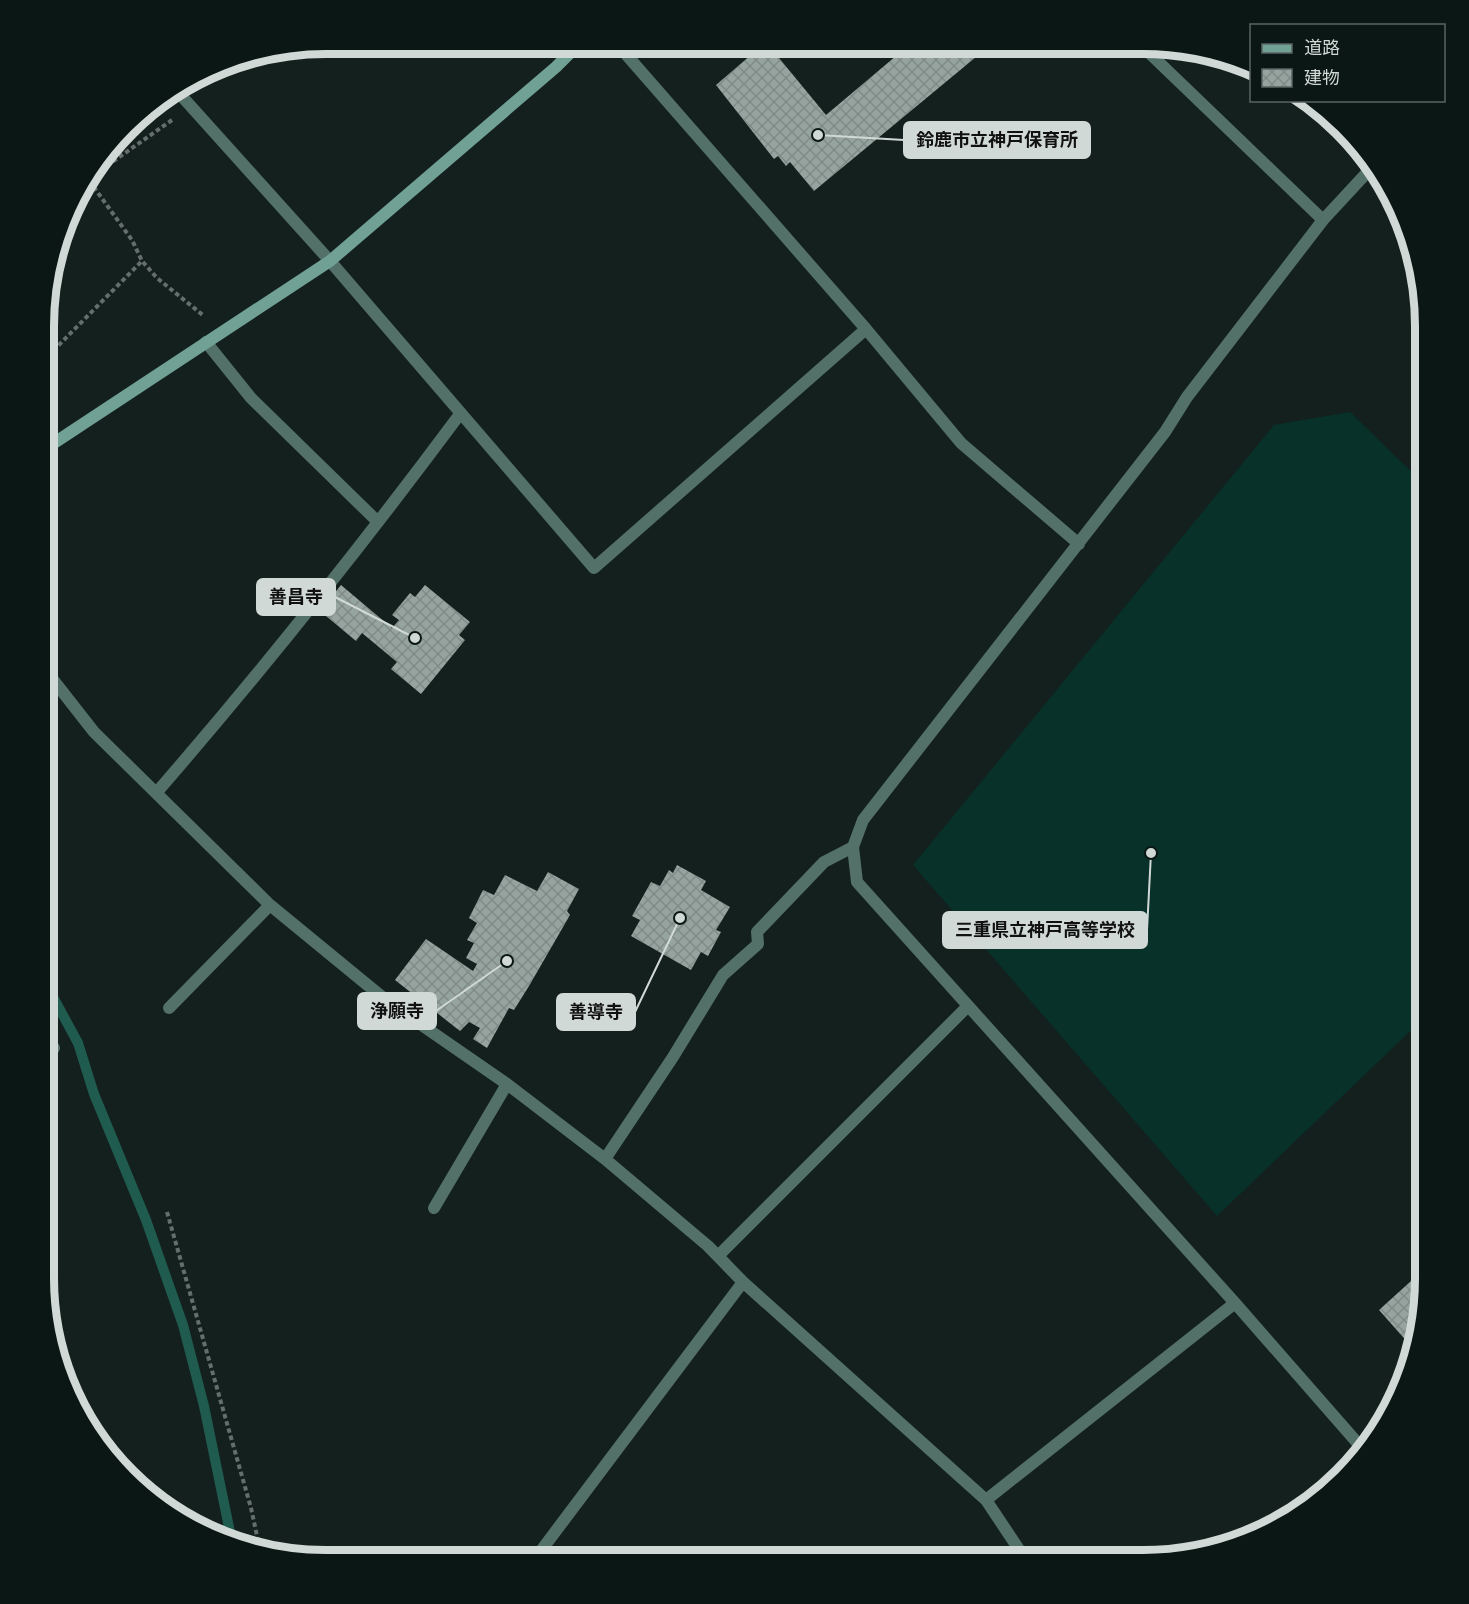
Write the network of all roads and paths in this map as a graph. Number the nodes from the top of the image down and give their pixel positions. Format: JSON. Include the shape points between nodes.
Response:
{"nodes":[{"id":1,"x":569,"y":54,"type":"edge"},
{"id":2,"x":626,"y":54,"type":"edge"},
{"id":3,"x":1151,"y":54,"type":"edge"},
{"id":4,"x":181,"y":96,"type":"edge"},
{"id":5,"x":192,"y":107,"type":"junction"},
{"id":6,"x":105,"y":167,"type":"edge"},
{"id":7,"x":1367,"y":172,"type":"edge"},
{"id":8,"x":93,"y":186,"type":"edge"},
{"id":9,"x":1323,"y":220,"type":"junction"},
{"id":10,"x":142,"y":261,"type":"junction"},
{"id":11,"x":330,"y":261,"type":"junction"},
{"id":12,"x":866,"y":330,"type":"junction"},
{"id":13,"x":223,"y":331,"type":"junction"},
{"id":14,"x":206,"y":342,"type":"junction"},
{"id":15,"x":54,"y":350,"type":"edge"},
{"id":16,"x":460,"y":414,"type":"junction"},
{"id":17,"x":54,"y":443,"type":"edge"},
{"id":18,"x":378,"y":522,"type":"junction"},
{"id":19,"x":1079,"y":544,"type":"junction"},
{"id":20,"x":54,"y":681,"type":"edge"},
{"id":21,"x":157,"y":792,"type":"junction"},
{"id":22,"x":853,"y":847,"type":"junction"},
{"id":23,"x":270,"y":905,"type":"junction"},
{"id":24,"x":968,"y":1006,"type":"junction"},
{"id":25,"x":169,"y":1008,"type":"dead end"},
{"id":26,"x":507,"y":1084,"type":"junction"},
{"id":27,"x":605,"y":1159,"type":"junction"},
{"id":28,"x":434,"y":1208,"type":"dead end"},
{"id":29,"x":167,"y":1212,"type":"dead end"},
{"id":30,"x":718,"y":1256,"type":"junction"},
{"id":31,"x":743,"y":1282,"type":"junction"},
{"id":32,"x":1235,"y":1303,"type":"junction"},
{"id":33,"x":1359,"y":1444,"type":"edge"},
{"id":34,"x":986,"y":1500,"type":"junction"},
{"id":35,"x":259,"y":1542,"type":"edge"},
{"id":36,"x":542,"y":1550,"type":"edge"},
{"id":37,"x":1019,"y":1550,"type":"edge"}],
"edges":[{"from":1,"to":11,"type":"street"},
{"from":2,"to":12,"type":"street"},
{"from":3,"to":9,"type":"street"},
{"from":4,"to":5,"type":"street"},
{"from":5,"to":6,"type":"path"},
{"from":5,"to":11,"type":"street"},
{"from":7,"to":9,"type":"street"},
{"from":8,"to":10,"type":"path","via":[[132,240]]},
{"from":9,"to":19,"type":"street"},
{"from":10,"to":13,"type":"path","via":[[157,278]]},
{"from":10,"to":15,"type":"path"},
{"from":11,"to":13,"type":"street"},
{"from":11,"to":16,"type":"street"},
{"from":12,"to":16,"type":"street","via":[[594,568]]},
{"from":12,"to":19,"type":"street","via":[[961,443]]},
{"from":13,"to":14,"type":"street"},
{"from":14,"to":17,"type":"street"},
{"from":14,"to":18,"type":"street","via":[[251,398]]},
{"from":16,"to":18,"type":"street"},
{"from":18,"to":21,"type":"street"},
{"from":19,"to":22,"type":"street","via":[[863,820]]},
{"from":20,"to":21,"type":"street","via":[[94,732]]},
{"from":21,"to":23,"type":"street"},
{"from":22,"to":24,"type":"street","via":[[857,882]]},
{"from":22,"to":27,"type":"street","via":[[824,862],[757,932],[758,944],[723,975]]},
{"from":23,"to":25,"type":"street"},
{"from":23,"to":26,"type":"street","via":[[387,1000]]},
{"from":24,"to":30,"type":"street"},
{"from":24,"to":32,"type":"street"},
{"from":26,"to":27,"type":"street"},
{"from":26,"to":28,"type":"street"},
{"from":27,"to":30,"type":"street"},
{"from":29,"to":35,"type":"path"},
{"from":30,"to":31,"type":"street"},
{"from":31,"to":34,"type":"street"},
{"from":31,"to":36,"type":"street"},
{"from":32,"to":33,"type":"street"},
{"from":32,"to":34,"type":"street"},
{"from":34,"to":37,"type":"street"}]}
